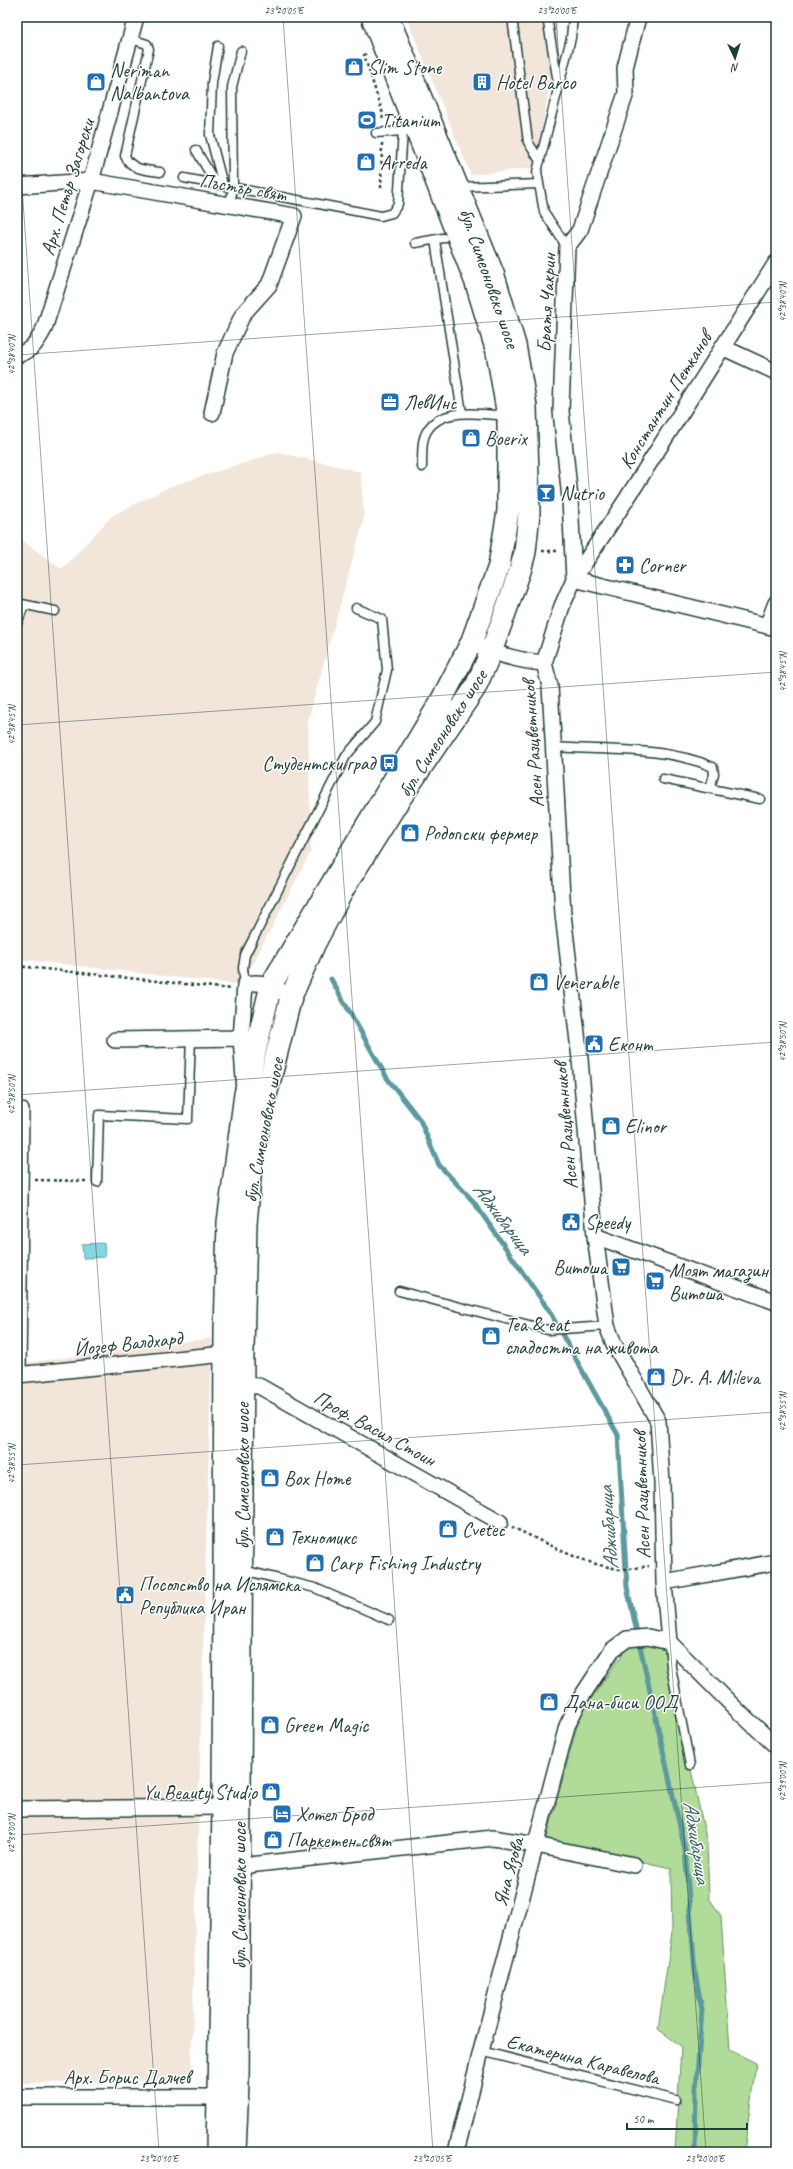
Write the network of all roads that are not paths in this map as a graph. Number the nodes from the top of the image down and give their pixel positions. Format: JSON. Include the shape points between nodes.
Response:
{"nodes":[{"id":1,"x":136,"y":17,"type":"edge"},
{"id":2,"x":372,"y":17,"type":"edge"},
{"id":3,"x":388,"y":17,"type":"edge"},
{"id":4,"x":512,"y":17,"type":"edge"},
{"id":5,"x":547,"y":17,"type":"edge"},
{"id":6,"x":573,"y":17,"type":"edge"},
{"id":7,"x":638,"y":17,"type":"edge"},
{"id":8,"x":131,"y":40,"type":"junction"},
{"id":9,"x":218,"y":46,"type":"dead end"},
{"id":10,"x":241,"y":51,"type":"dead end"},
{"id":11,"x":558,"y":88,"type":"junction"},
{"id":12,"x":407,"y":124,"type":"junction"},
{"id":13,"x":379,"y":133,"type":"road end"},
{"id":14,"x":196,"y":150,"type":"dead end"},
{"id":15,"x":540,"y":161,"type":"junction"},
{"id":16,"x":160,"y":172,"type":"dead end"},
{"id":17,"x":184,"y":178,"type":"dead end"},
{"id":18,"x":91,"y":181,"type":"junction"},
{"id":19,"x":539,"y":184,"type":"junction"},
{"id":20,"x":220,"y":185,"type":"junction"},
{"id":21,"x":17,"y":186,"type":"edge"},
{"id":22,"x":233,"y":187,"type":"junction"},
{"id":23,"x":458,"y":187,"type":"junction"},
{"id":24,"x":230,"y":205,"type":"junction"},
{"id":25,"x":415,"y":243,"type":"dead end"},
{"id":26,"x":567,"y":247,"type":"junction"},
{"id":27,"x":776,"y":263,"type":"edge"},
{"id":28,"x":722,"y":347,"type":"junction"},
{"id":29,"x":17,"y":355,"type":"edge"},
{"id":30,"x":776,"y":372,"type":"edge"},
{"id":31,"x":212,"y":413,"type":"dead end"},
{"id":32,"x":462,"y":413,"type":"junction"},
{"id":33,"x":508,"y":416,"type":"junction"},
{"id":34,"x":422,"y":467,"type":"dead end"},
{"id":35,"x":574,"y":579,"type":"junction"},
{"id":36,"x":776,"y":603,"type":"edge"},
{"id":37,"x":21,"y":604,"type":"edge"},
{"id":38,"x":356,"y":608,"type":"dead end"},
{"id":39,"x":55,"y":611,"type":"dead end"},
{"id":40,"x":17,"y":624,"type":"edge"},
{"id":41,"x":771,"y":627,"type":"edge"},
{"id":42,"x":471,"y":643,"type":"junction"},
{"id":43,"x":491,"y":652,"type":"junction"},
{"id":44,"x":544,"y":663,"type":"junction"},
{"id":45,"x":554,"y":747,"type":"junction"},
{"id":46,"x":663,"y":778,"type":"dead end"},
{"id":47,"x":710,"y":788,"type":"junction"},
{"id":48,"x":760,"y":799,"type":"dead end"},
{"id":49,"x":271,"y":985,"type":"junction"},
{"id":50,"x":244,"y":988,"type":"junction"},
{"id":51,"x":291,"y":996,"type":"junction"},
{"id":52,"x":191,"y":1037,"type":"junction"},
{"id":53,"x":241,"y":1038,"type":"junction"},
{"id":54,"x":115,"y":1040,"type":"dead end"},
{"id":55,"x":245,"y":1094,"type":"junction"},
{"id":56,"x":21,"y":1110,"type":"dead end"},
{"id":57,"x":97,"y":1182,"type":"road end"},
{"id":58,"x":595,"y":1236,"type":"junction"},
{"id":59,"x":399,"y":1291,"type":"dead end"},
{"id":60,"x":776,"y":1302,"type":"edge"},
{"id":61,"x":607,"y":1326,"type":"junction"},
{"id":62,"x":234,"y":1353,"type":"junction"},
{"id":63,"x":18,"y":1375,"type":"edge"},
{"id":64,"x":234,"y":1385,"type":"junction"},
{"id":65,"x":500,"y":1522,"type":"road end"},
{"id":66,"x":776,"y":1562,"type":"edge"},
{"id":67,"x":242,"y":1570,"type":"junction"},
{"id":68,"x":664,"y":1582,"type":"junction"},
{"id":69,"x":389,"y":1620,"type":"dead end"},
{"id":70,"x":669,"y":1642,"type":"junction"},
{"id":71,"x":776,"y":1746,"type":"edge"},
{"id":72,"x":690,"y":1765,"type":"dead end"},
{"id":73,"x":223,"y":1807,"type":"junction"},
{"id":74,"x":17,"y":1809,"type":"edge"},
{"id":75,"x":536,"y":1845,"type":"junction"},
{"id":76,"x":634,"y":1865,"type":"dead end"},
{"id":77,"x":231,"y":1867,"type":"junction"},
{"id":78,"x":481,"y":2051,"type":"junction"},
{"id":79,"x":17,"y":2097,"type":"edge"},
{"id":80,"x":237,"y":2097,"type":"junction"},
{"id":81,"x":217,"y":2098,"type":"junction"},
{"id":82,"x":676,"y":2100,"type":"dead end"},
{"id":83,"x":217,"y":2152,"type":"edge"},
{"id":84,"x":235,"y":2152,"type":"edge"},
{"id":85,"x":456,"y":2152,"type":"edge"}],
"edges":[{"from":1,"to":8,"type":"street","name":"Арх. Петър Загорски"},
{"from":2,"to":12,"type":"main road","name":"бул. Симеоновско шосе"},
{"from":3,"to":23,"type":"main road","name":"бул. Симеоновско шосе"},
{"from":4,"to":15,"type":"lane","via":[[528,142]]},
{"from":5,"to":11,"type":"lane"},
{"from":6,"to":11,"type":"lane","via":[[571,38]]},
{"from":7,"to":26,"type":"street","name":"Братя Чакрин","via":[[625,68],[626,93],[580,230]]},
{"from":8,"to":16,"type":"lane","via":[[142,41],[149,49],[126,156],[129,164],[135,168]]},
{"from":8,"to":18,"type":"street","name":"Арх. Петър Загорски"},
{"from":9,"to":20,"type":"lane","via":[[212,83],[210,135]]},
{"from":10,"to":22,"type":"lane","via":[[232,87]]},
{"from":11,"to":15,"type":"lane"},
{"from":12,"to":13,"type":"lane"},
{"from":12,"to":22,"type":"lane","via":[[398,204],[392,213],[382,216]]},
{"from":12,"to":33,"type":"main road","name":"бул. Симеоновско шосе","via":[[446,203],[488,320],[497,352]]},
{"from":14,"to":20,"type":"lane"},
{"from":15,"to":19,"type":"lane","via":[[537,172]]},
{"from":17,"to":20,"type":"lane"},
{"from":18,"to":21,"type":"street","name":"Пъстър свят"},
{"from":18,"to":24,"type":"street","name":"Пъстър свят"},
{"from":18,"to":29,"type":"street","name":"Арх. Петър Загорски","via":[[44,329],[37,342],[27,352]]},
{"from":19,"to":23,"type":"lane"},
{"from":19,"to":26,"type":"lane","via":[[544,212]]},
{"from":20,"to":22,"type":"lane"},
{"from":22,"to":24,"type":"lane"},
{"from":23,"to":43,"type":"main road","name":"бул. Симеоновско шосе","via":[[505,310],[520,366],[528,434],[529,513],[524,552]]},
{"from":24,"to":31,"type":"street","name":"Пъстър свят","via":[[294,216],[269,286],[243,314],[225,353]]},
{"from":25,"to":32,"type":"lane","via":[[439,239]]},
{"from":26,"to":35,"type":"street","name":"Братя Чакрин","via":[[561,411],[570,499]]},
{"from":27,"to":28,"type":"street","name":"Константин Петканов"},
{"from":28,"to":30,"type":"street"},
{"from":28,"to":35,"type":"street","name":"Константин Петканов"},
{"from":32,"to":33,"type":"lane"},
{"from":32,"to":34,"type":"lane","via":[[439,419],[428,429],[423,441]]},
{"from":33,"to":42,"type":"main road","name":"бул. Симеоновско шосе","via":[[508,511],[505,538],[499,566]]},
{"from":35,"to":41,"type":"street"},
{"from":35,"to":44,"type":"street","name":"Асен Разцветников","via":[[562,606]]},
{"from":36,"to":41,"type":"street"},
{"from":37,"to":39,"type":"lane"},
{"from":37,"to":40,"type":"lane"},
{"from":38,"to":50,"type":"lane","via":[[382,619],[387,670],[375,722],[346,756],[248,948],[243,968]]},
{"from":42,"to":43,"type":"street","name":"Асен Разцветников"},
{"from":42,"to":49,"type":"main road","name":"бул. Симеоновско шосе","via":[[440,703]]},
{"from":43,"to":44,"type":"street","name":"Асен Разцветников","via":[[524,662]]},
{"from":43,"to":51,"type":"main road","name":"бул. Симеоновско шосе","via":[[475,688],[399,800],[344,888]]},
{"from":44,"to":45,"type":"street","name":"Асен Разцветников","via":[[550,686]]},
{"from":45,"to":47,"type":"lane","via":[[669,754],[691,758],[713,767]]},
{"from":45,"to":58,"type":"street","name":"Асен Разцветников","via":[[563,914],[580,1059]]},
{"from":46,"to":47,"type":"lane"},
{"from":47,"to":48,"type":"lane"},
{"from":49,"to":50,"type":"street","via":[[260,982]]},
{"from":49,"to":51,"type":"street"},
{"from":49,"to":55,"type":"main road","name":"бул. Симеоновско шосе"},
{"from":50,"to":53,"type":"street","name":"бул. Симеоновско шосе"},
{"from":51,"to":62,"type":"main road","name":"бул. Симеоновско шосе","via":[[251,1166]]},
{"from":52,"to":53,"type":"street"},
{"from":52,"to":54,"type":"street"},
{"from":52,"to":57,"type":"lane","via":[[188,1118],[99,1115]]},
{"from":53,"to":55,"type":"street","name":"бул. Симеоновско шосе"},
{"from":55,"to":62,"type":"main road","name":"бул. Симеоновско шосе","via":[[228,1222]]},
{"from":56,"to":63,"type":"street"},
{"from":58,"to":60,"type":"street"},
{"from":58,"to":61,"type":"street","name":"Асен Разцветников"},
{"from":59,"to":61,"type":"lane","via":[[548,1330]]},
{"from":61,"to":68,"type":"street","name":"Асен Разцветников","via":[[614,1344],[658,1422]]},
{"from":62,"to":63,"type":"street","name":"Йозеф Валдхард"},
{"from":62,"to":64,"type":"main road","name":"бул. Симеоновско шосе"},
{"from":64,"to":65,"type":"street","name":"Проф. Васил Стоин","via":[[259,1386]]},
{"from":64,"to":67,"type":"main road","name":"бул. Симеоновско шосе"},
{"from":64,"to":73,"type":"main road","name":"бул. Симеоновско шосе"},
{"from":66,"to":68,"type":"street"},
{"from":67,"to":69,"type":"lane","via":[[315,1588]]},
{"from":67,"to":77,"type":"main road","name":"бул. Симеоновско шосе"},
{"from":68,"to":70,"type":"street","name":"Асен Разцветников"},
{"from":70,"to":71,"type":"street"},
{"from":70,"to":72,"type":"lane","name":"Асен Разцветников","via":[[671,1667]]},
{"from":70,"to":75,"type":"street","name":"Яна Язова","via":[[648,1637],[627,1639],[612,1650],[600,1667],[567,1726]]},
{"from":73,"to":74,"type":"street"},
{"from":73,"to":77,"type":"main road","name":"бул. Симеоновско шосе"},
{"from":75,"to":76,"type":"street"},
{"from":75,"to":77,"type":"street","via":[[493,1838]]},
{"from":75,"to":78,"type":"street","name":"Яна Язова"},
{"from":77,"to":80,"type":"main road","name":"бул. Симеоновско шосе"},
{"from":77,"to":81,"type":"main road","name":"бул. Симеоновско шосе"},
{"from":78,"to":82,"type":"lane","name":"Екатерина Каравелова"},
{"from":78,"to":85,"type":"street","name":"Яна Язова"},
{"from":79,"to":81,"type":"street","name":"Арх. Борис Далчев"},
{"from":80,"to":81,"type":"street","name":"Арх. Борис Далчев"},
{"from":80,"to":84,"type":"main road","name":"бул. Симеоновско шосе"},
{"from":81,"to":83,"type":"main road","name":"бул. Симеоновско шосе"}]}
